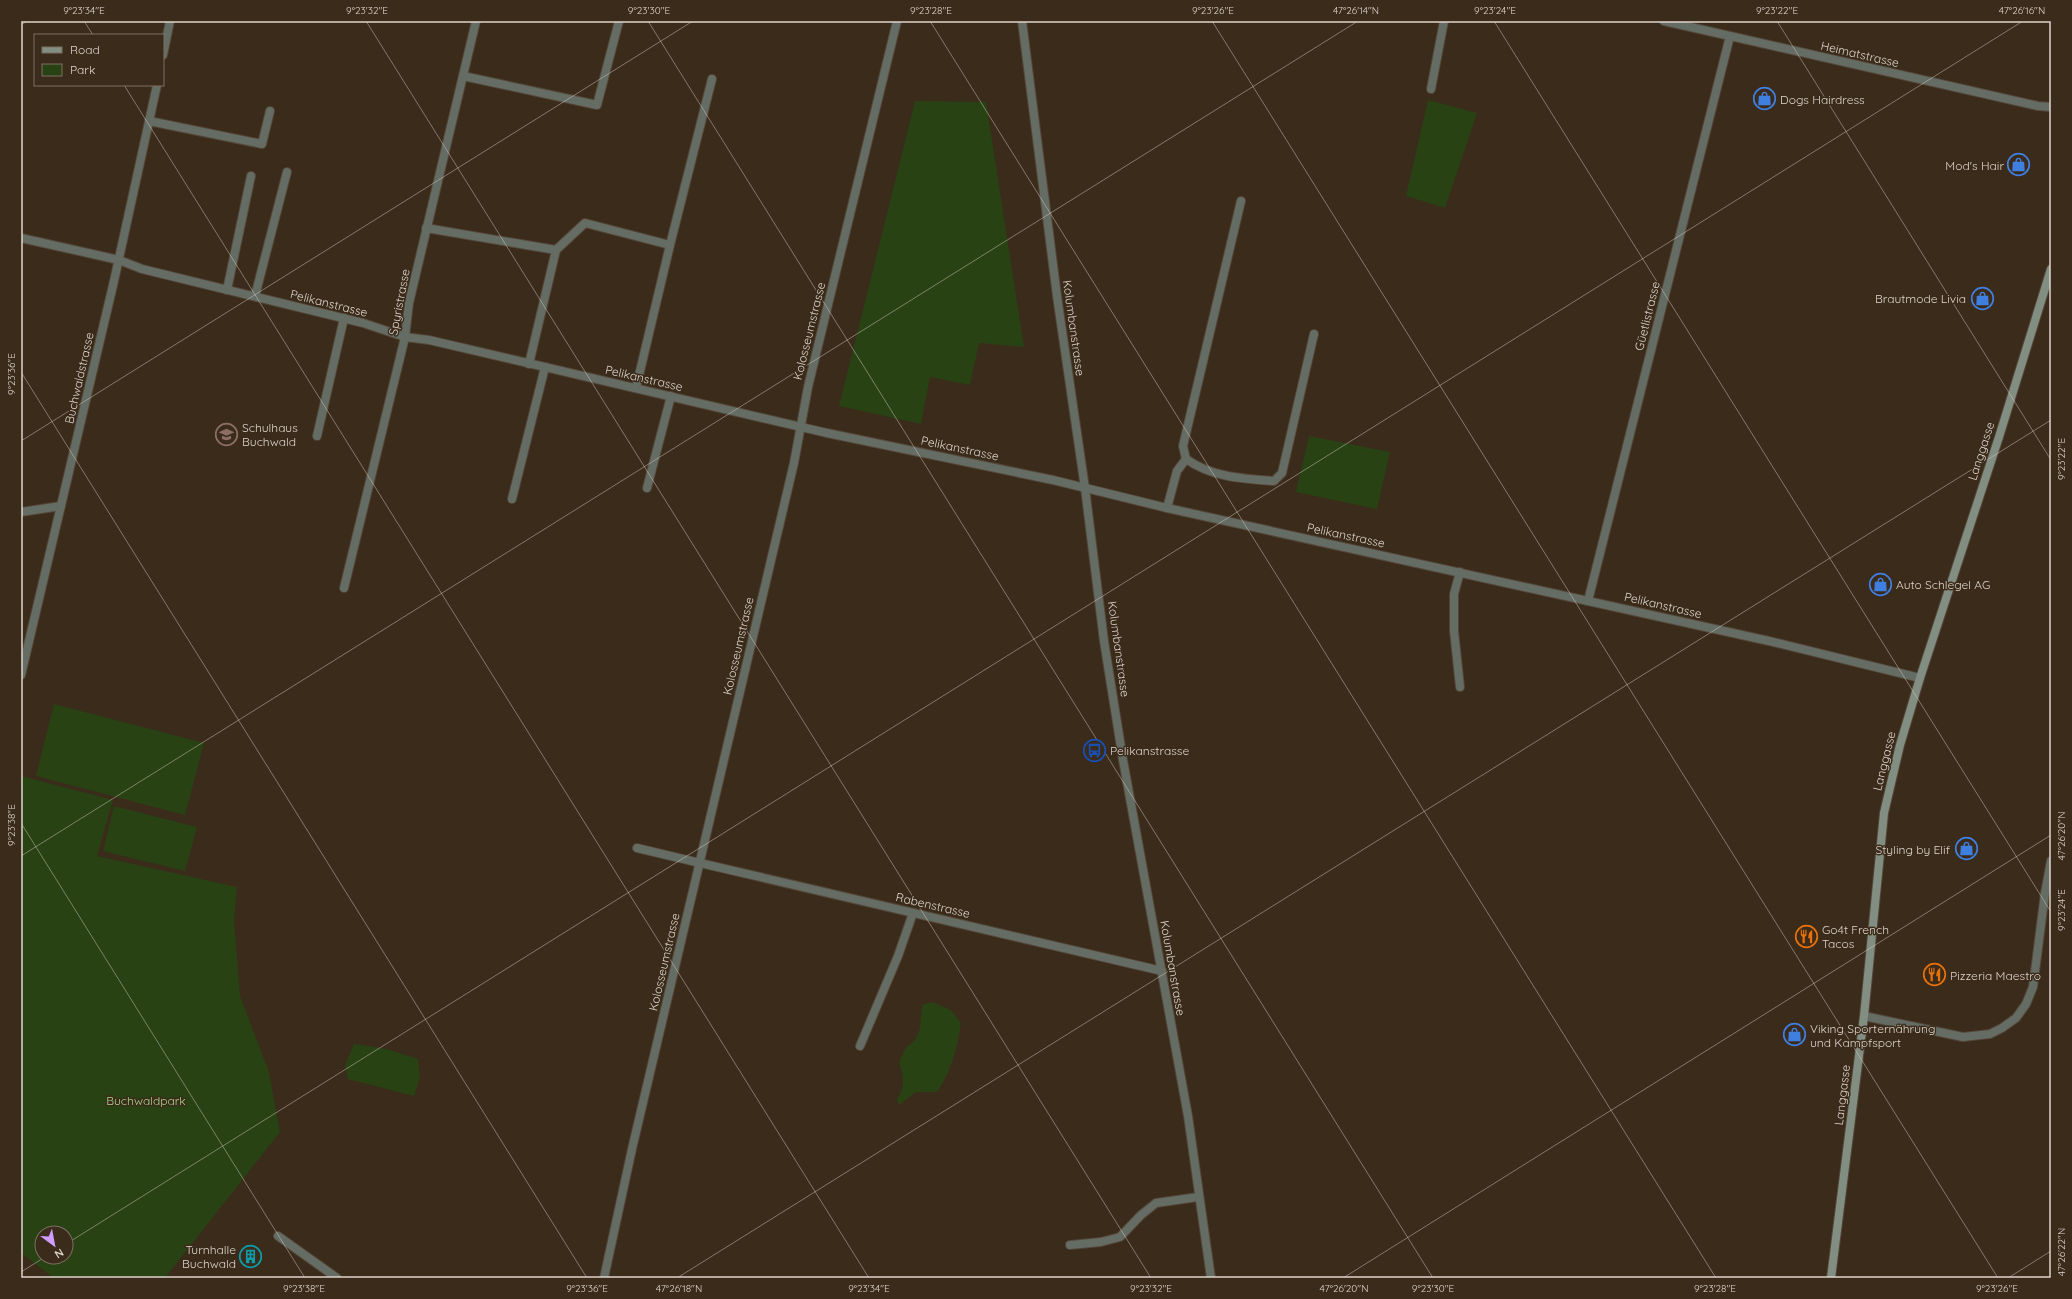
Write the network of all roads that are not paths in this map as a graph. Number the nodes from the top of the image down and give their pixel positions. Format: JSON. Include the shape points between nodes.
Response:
{"nodes":[{"id":1,"x":170,"y":21,"type":"edge"},
{"id":2,"x":476,"y":21,"type":"edge"},
{"id":3,"x":619,"y":21,"type":"edge"},
{"id":4,"x":897,"y":21,"type":"edge"},
{"id":5,"x":1022,"y":21,"type":"edge"},
{"id":6,"x":1444,"y":21,"type":"edge"},
{"id":7,"x":1668,"y":21,"type":"edge"},
{"id":8,"x":1730,"y":36,"type":"junction"},
{"id":9,"x":164,"y":50,"type":"edge"},
{"id":10,"x":463,"y":76,"type":"junction"},
{"id":11,"x":712,"y":79,"type":"dead end"},
{"id":12,"x":157,"y":86,"type":"edge"},
{"id":13,"x":1431,"y":89,"type":"dead end"},
{"id":14,"x":2051,"y":107,"type":"edge"},
{"id":15,"x":270,"y":111,"type":"dead end"},
{"id":16,"x":149,"y":121,"type":"junction"},
{"id":17,"x":287,"y":172,"type":"dead end"},
{"id":18,"x":251,"y":176,"type":"dead end"},
{"id":19,"x":1241,"y":201,"type":"dead end"},
{"id":20,"x":426,"y":228,"type":"junction"},
{"id":21,"x":21,"y":238,"type":"edge"},
{"id":22,"x":670,"y":245,"type":"junction"},
{"id":23,"x":556,"y":250,"type":"junction"},
{"id":24,"x":119,"y":260,"type":"junction"},
{"id":25,"x":2051,"y":269,"type":"edge"},
{"id":26,"x":227,"y":290,"type":"junction"},
{"id":27,"x":255,"y":296,"type":"junction"},
{"id":28,"x":344,"y":318,"type":"junction"},
{"id":29,"x":1314,"y":334,"type":"dead end"},
{"id":30,"x":405,"y":337,"type":"junction"},
{"id":31,"x":529,"y":364,"type":"junction"},
{"id":32,"x":545,"y":367,"type":"junction"},
{"id":33,"x":636,"y":388,"type":"junction"},
{"id":34,"x":671,"y":396,"type":"junction"},
{"id":35,"x":799,"y":426,"type":"junction"},
{"id":36,"x":317,"y":436,"type":"dead end"},
{"id":37,"x":1186,"y":458,"type":"junction"},
{"id":38,"x":647,"y":488,"type":"dead end"},
{"id":39,"x":1085,"y":488,"type":"junction"},
{"id":40,"x":512,"y":499,"type":"dead end"},
{"id":41,"x":61,"y":506,"type":"junction"},
{"id":42,"x":1167,"y":508,"type":"junction"},
{"id":43,"x":21,"y":512,"type":"edge"},
{"id":44,"x":1460,"y":572,"type":"junction"},
{"id":45,"x":344,"y":588,"type":"dead end"},
{"id":46,"x":1588,"y":601,"type":"junction"},
{"id":47,"x":21,"y":675,"type":"edge"},
{"id":48,"x":1920,"y":678,"type":"junction"},
{"id":49,"x":1460,"y":687,"type":"dead end"},
{"id":50,"x":637,"y":848,"type":"dead end"},
{"id":51,"x":2051,"y":861,"type":"edge"},
{"id":52,"x":700,"y":863,"type":"junction"},
{"id":53,"x":913,"y":913,"type":"junction"},
{"id":54,"x":1162,"y":971,"type":"junction"},
{"id":55,"x":1864,"y":1016,"type":"junction"},
{"id":56,"x":860,"y":1046,"type":"dead end"},
{"id":57,"x":1198,"y":1197,"type":"junction"},
{"id":58,"x":278,"y":1236,"type":"dead end"},
{"id":59,"x":1070,"y":1245,"type":"dead end"},
{"id":60,"x":337,"y":1278,"type":"edge"},
{"id":61,"x":604,"y":1278,"type":"edge"},
{"id":62,"x":1211,"y":1278,"type":"edge"},
{"id":63,"x":1831,"y":1278,"type":"edge"}],
"edges":[{"from":1,"to":9,"type":"street"},
{"from":2,"to":10,"type":"street","name":"Spyristrasse"},
{"from":3,"to":10,"type":"street","via":[[597,105]]},
{"from":4,"to":35,"type":"street","name":"Kolosseumstrasse"},
{"from":5,"to":39,"type":"street","name":"Kolumbanstrasse","via":[[1057,296]]},
{"from":6,"to":13,"type":"street"},
{"from":7,"to":8,"type":"street","name":"Heimatstrasse"},
{"from":8,"to":14,"type":"street","name":"Heimatstrasse"},
{"from":8,"to":46,"type":"street","name":"Güetlistrasse"},
{"from":10,"to":20,"type":"street","name":"Spyristrasse"},
{"from":11,"to":22,"type":"street"},
{"from":12,"to":16,"type":"street","name":"Buchwaldstrasse"},
{"from":15,"to":16,"type":"street","via":[[262,144]]},
{"from":16,"to":24,"type":"street","name":"Buchwaldstrasse"},
{"from":17,"to":27,"type":"street"},
{"from":18,"to":26,"type":"street"},
{"from":19,"to":37,"type":"street","via":[[1183,446]]},
{"from":20,"to":23,"type":"street"},
{"from":20,"to":30,"type":"street","name":"Spyristrasse","via":[[409,303]]},
{"from":21,"to":24,"type":"street","name":"Pelikanstrasse"},
{"from":22,"to":23,"type":"street","via":[[585,223]]},
{"from":22,"to":33,"type":"street"},
{"from":23,"to":31,"type":"street"},
{"from":24,"to":26,"type":"street","name":"Pelikanstrasse","via":[[142,269]]},
{"from":24,"to":41,"type":"street","name":"Buchwaldstrasse"},
{"from":25,"to":48,"type":"main road","name":"Langgasse"},
{"from":26,"to":27,"type":"street","name":"Pelikanstrasse"},
{"from":27,"to":28,"type":"street","name":"Pelikanstrasse"},
{"from":28,"to":30,"type":"street","name":"Pelikanstrasse"},
{"from":28,"to":36,"type":"street"},
{"from":29,"to":37,"type":"street","via":[[1282,472],[1274,481],[1240,479],[1198,467]]},
{"from":30,"to":31,"type":"street","name":"Pelikanstrasse"},
{"from":30,"to":45,"type":"street","name":"Spyristrasse"},
{"from":31,"to":32,"type":"street","name":"Pelikanstrasse"},
{"from":32,"to":33,"type":"street","name":"Pelikanstrasse"},
{"from":32,"to":40,"type":"street"},
{"from":33,"to":34,"type":"street","name":"Pelikanstrasse"},
{"from":34,"to":35,"type":"street","name":"Pelikanstrasse"},
{"from":34,"to":38,"type":"street"},
{"from":35,"to":39,"type":"street","name":"Pelikanstrasse"},
{"from":35,"to":52,"type":"street","name":"Kolosseumstrasse","via":[[794,463]]},
{"from":37,"to":42,"type":"street","via":[[1177,471]]},
{"from":39,"to":42,"type":"street","name":"Pelikanstrasse"},
{"from":39,"to":54,"type":"street","name":"Kolumbanstrasse","via":[[1104,641]]},
{"from":41,"to":43,"type":"street"},
{"from":41,"to":47,"type":"street","name":"Buchwaldstrasse"},
{"from":42,"to":44,"type":"street","name":"Pelikanstrasse"},
{"from":44,"to":46,"type":"street","name":"Pelikanstrasse"},
{"from":44,"to":49,"type":"street","via":[[1454,594],[1454,631]]},
{"from":46,"to":48,"type":"street","name":"Pelikanstrasse"},
{"from":48,"to":55,"type":"main road","name":"Langgasse","via":[[1900,745],[1884,813]]},
{"from":50,"to":52,"type":"street","name":"Rabenstrasse"},
{"from":51,"to":55,"type":"street","via":[[2032,987],[2026,1004],[2016,1018],[1990,1034],[1963,1037]]},
{"from":52,"to":53,"type":"street","name":"Rabenstrasse"},
{"from":52,"to":61,"type":"street","name":"Kolosseumstrasse"},
{"from":53,"to":54,"type":"street","name":"Rabenstrasse"},
{"from":53,"to":56,"type":"street"},
{"from":54,"to":57,"type":"street","name":"Kolumbanstrasse","via":[[1188,1116]]},
{"from":55,"to":63,"type":"main road","name":"Langgasse"},
{"from":57,"to":59,"type":"street","via":[[1156,1203],[1120,1237]]},
{"from":57,"to":62,"type":"street","name":"Kolumbanstrasse"},
{"from":58,"to":60,"type":"street"}]}
